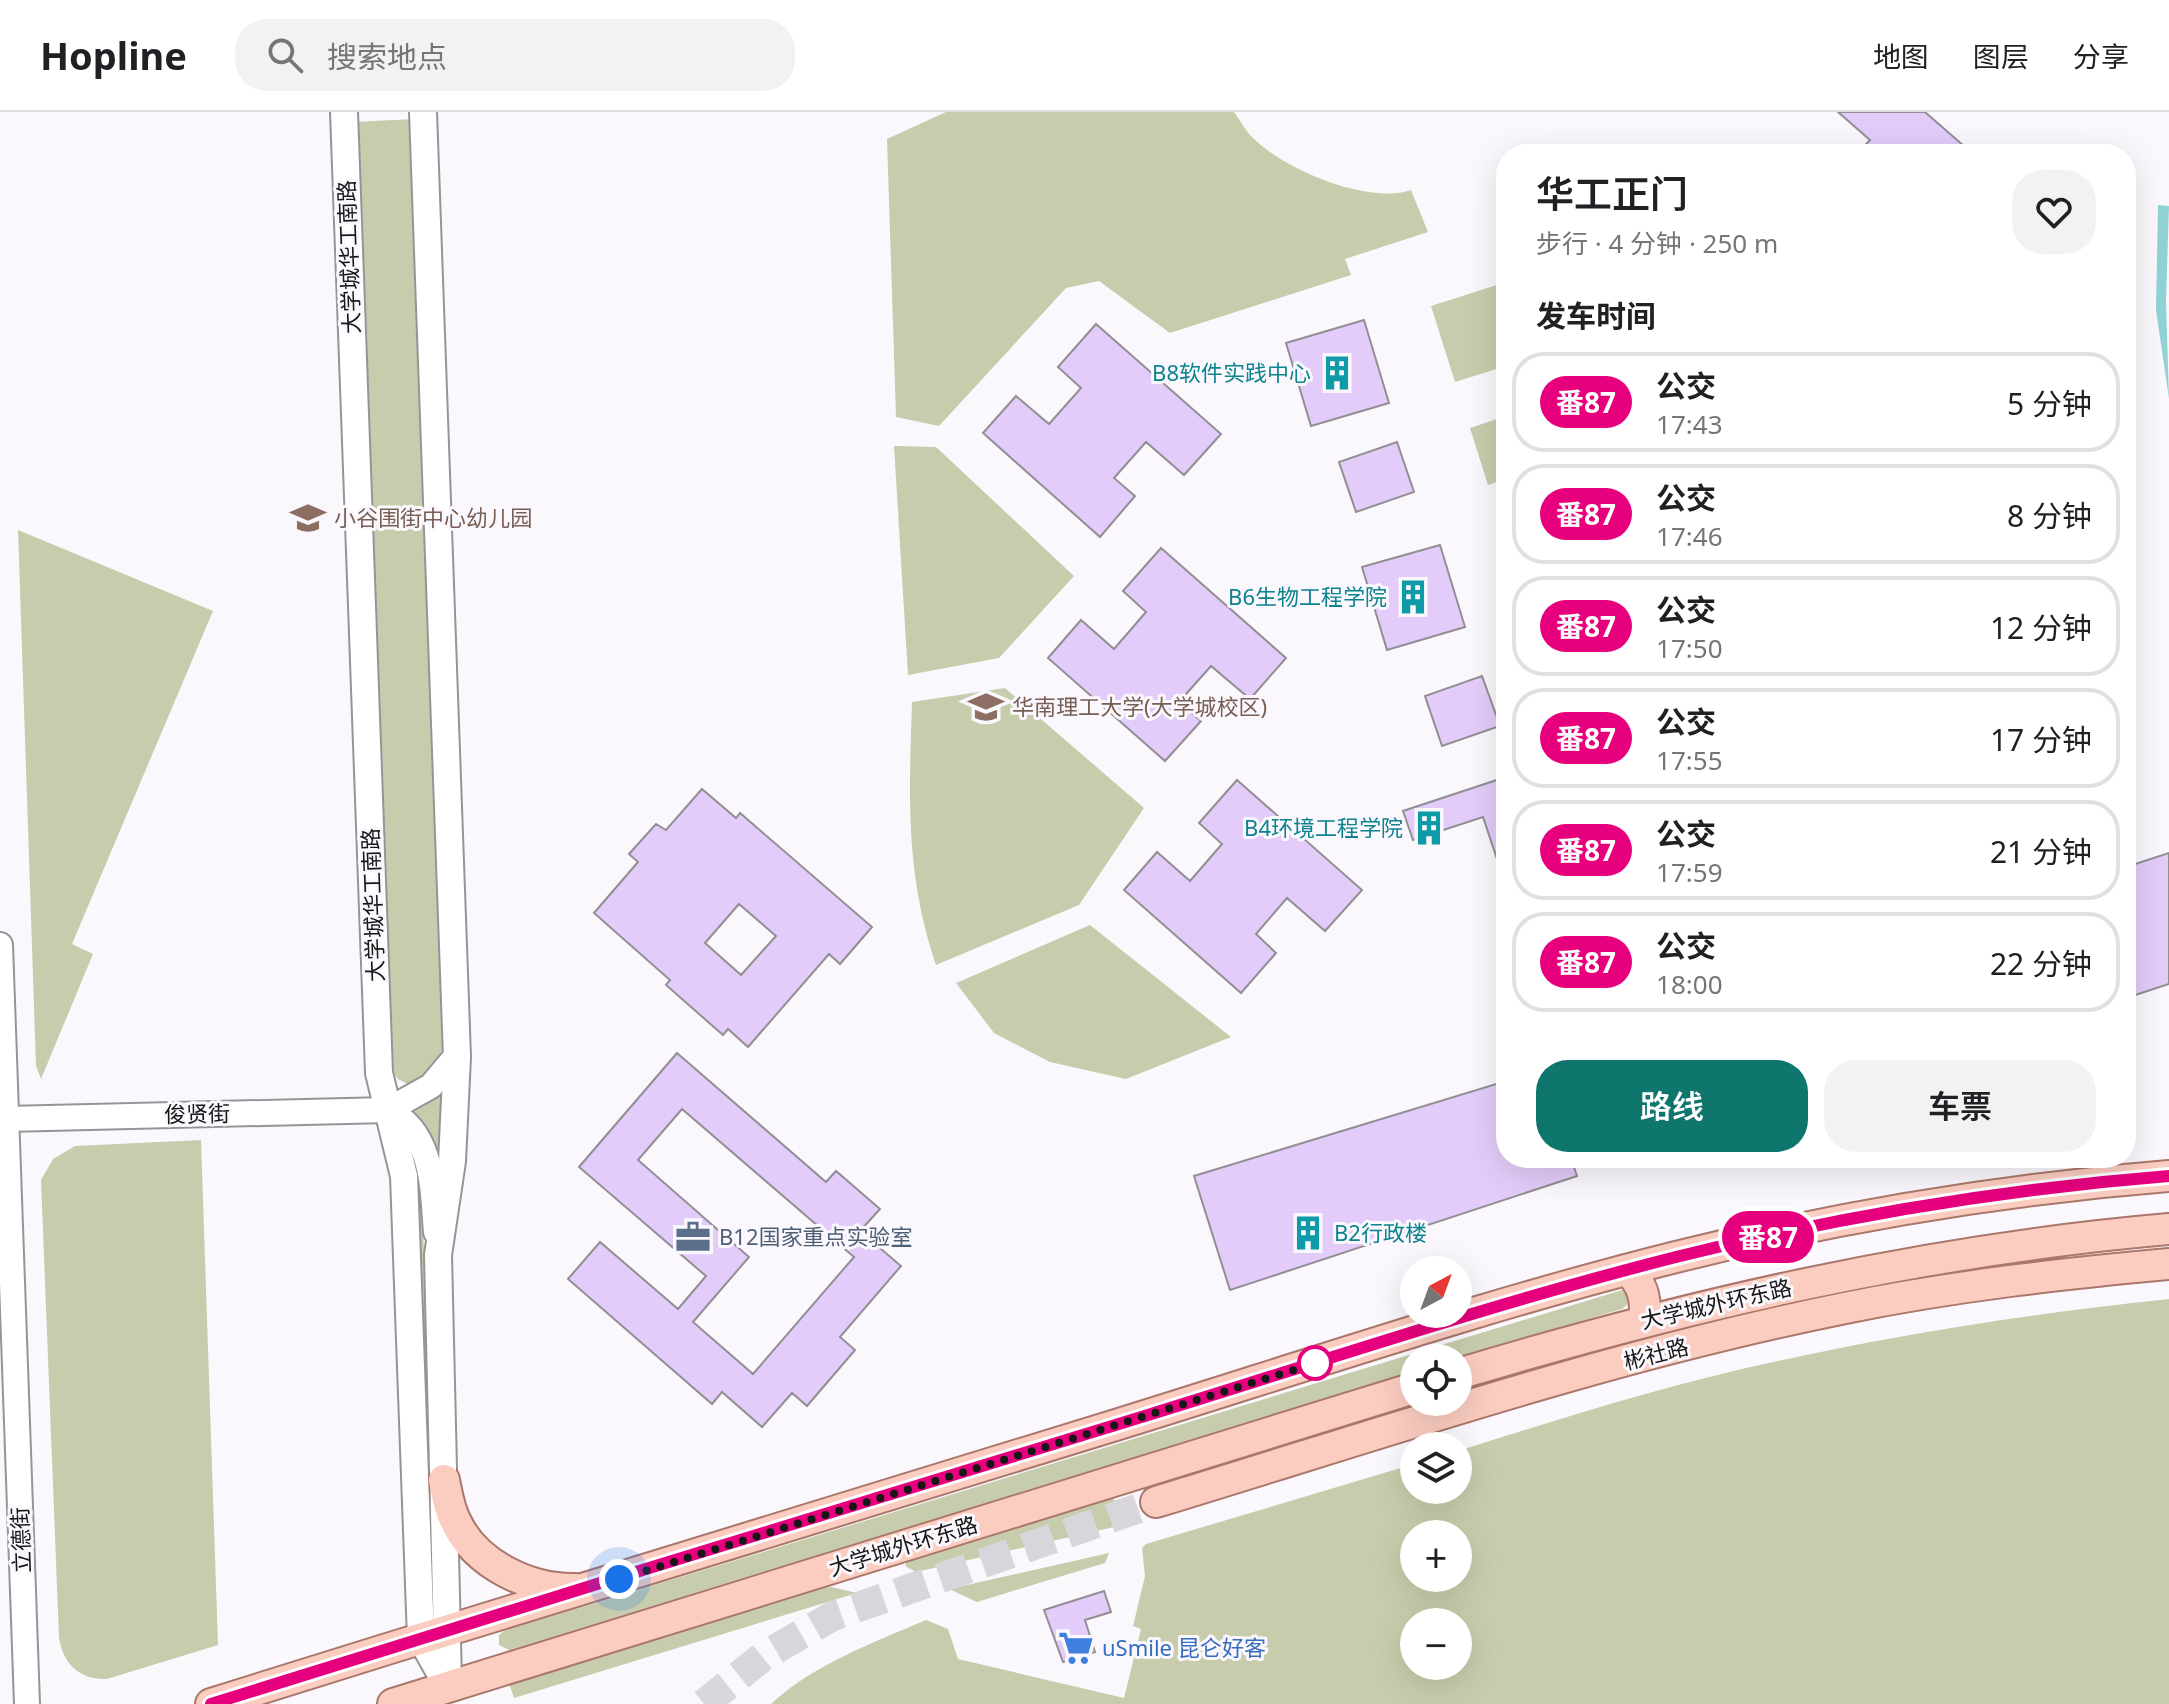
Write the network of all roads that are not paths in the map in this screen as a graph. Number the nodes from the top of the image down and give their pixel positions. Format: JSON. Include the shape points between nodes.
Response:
{"nodes":[{"id":1,"x":344,"y":112,"type":"edge"},
{"id":2,"x":423,"y":112,"type":"edge"},
{"id":3,"x":0,"y":945,"type":"edge"},
{"id":4,"x":457,"y":1055,"type":"junction"},
{"id":5,"x":388,"y":1110,"type":"junction"},
{"id":6,"x":6,"y":1119,"type":"junction"},
{"id":7,"x":2169,"y":1176,"type":"edge"},
{"id":8,"x":2020,"y":1193,"type":"junction"},
{"id":9,"x":2169,"y":1229,"type":"edge"},
{"id":10,"x":2028,"y":1245,"type":"junction"},
{"id":11,"x":438,"y":1255,"type":"junction"},
{"id":12,"x":2169,"y":1264,"type":"edge"},
{"id":13,"x":1628,"y":1270,"type":"junction"},
{"id":14,"x":1644,"y":1320,"type":"junction"},
{"id":15,"x":1472,"y":1370,"type":"edge"},
{"id":16,"x":1400,"y":1392,"type":"edge"},
{"id":17,"x":444,"y":1480,"type":"junction"},
{"id":18,"x":1156,"y":1502,"type":"tunnel mouth"},
{"id":19,"x":590,"y":1589,"type":"junction"},
{"id":20,"x":434,"y":1634,"type":"junction"},
{"id":21,"x":451,"y":1696,"type":"edge"},
{"id":22,"x":27,"y":1704,"type":"edge"},
{"id":23,"x":211,"y":1704,"type":"edge"},
{"id":24,"x":393,"y":1704,"type":"edge"}],
"edges":[{"from":1,"to":5,"type":"main road","name":"大学城华工南路","via":[[378,1060]]},
{"from":2,"to":4,"type":"main road","name":"大学城华工南路"},
{"from":3,"to":6,"type":"street","name":"立德街"},
{"from":4,"to":5,"type":"street","name":"俊贤街","via":[[431,1086]]},
{"from":4,"to":11,"type":"main road","name":"大学城华工南路","via":[[452,1161]]},
{"from":5,"to":6,"type":"street","name":"俊贤街"},
{"from":5,"to":11,"type":"street","via":[[406,1123],[425,1151]]},
{"from":5,"to":20,"type":"main road","name":"大学城华工南路","via":[[404,1176]]},
{"from":6,"to":22,"type":"street","name":"立德街"},
{"from":7,"to":8,"type":"main road"},
{"from":8,"to":10,"type":"main road","via":[[2005,1199],[1997,1223],[2012,1242]]},
{"from":8,"to":13,"type":"main road","via":[[1845,1221]]},
{"from":9,"to":10,"type":"main road","name":"大学城外环东路"},
{"from":10,"to":14,"type":"main road","name":"大学城外环东路","via":[[1855,1272]]},
{"from":11,"to":17,"type":"main road","name":"大学城华工南路"},
{"from":12,"to":18,"type":"main road","name":"彬社路","via":[[1960,1288],[1809,1315],[1590,1371]]},
{"from":13,"to":14,"type":"main road","via":[[1645,1298]]},
{"from":13,"to":19,"type":"main road"},
{"from":14,"to":15,"type":"main road","name":"大学城外环东路"},
{"from":16,"to":21,"type":"main road","name":"大学城外环东路"},
{"from":17,"to":19,"type":"main road","via":[[455,1522],[490,1562],[548,1586]]},
{"from":17,"to":20,"type":"main road","name":"大学城华工南路"},
{"from":19,"to":20,"type":"main road"},
{"from":20,"to":21,"type":"main road","name":"大学城华工南路"},
{"from":20,"to":23,"type":"main road"},
{"from":21,"to":24,"type":"main road","name":"大学城外环东路"}]}
